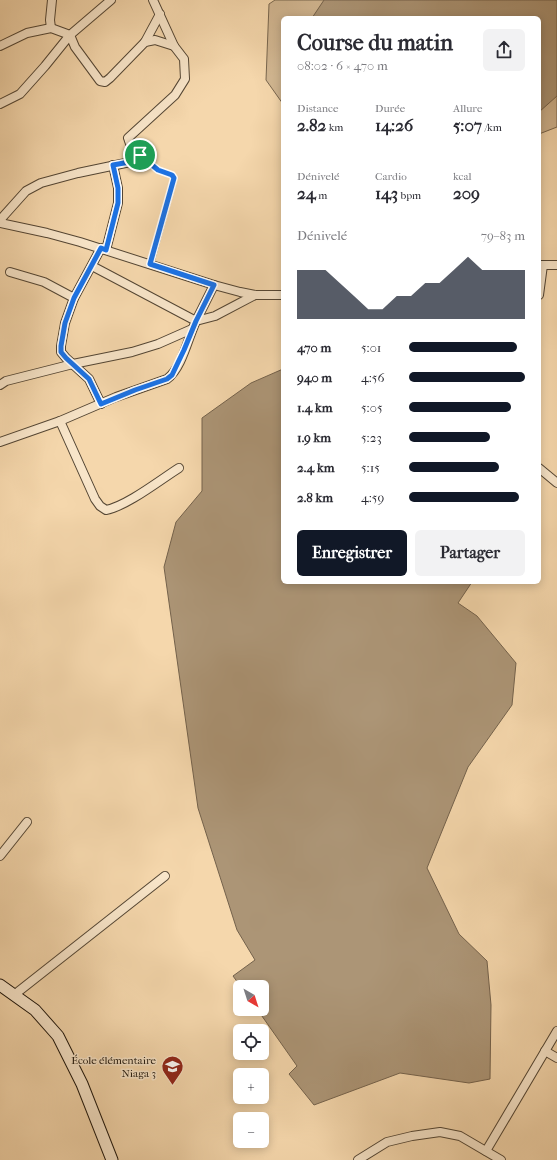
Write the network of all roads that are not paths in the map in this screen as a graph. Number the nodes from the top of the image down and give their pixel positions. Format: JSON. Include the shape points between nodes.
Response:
{"nodes":[{"id":1,"x":52,"y":0,"type":"edge"},
{"id":2,"x":111,"y":0,"type":"edge"},
{"id":3,"x":156,"y":1,"type":"edge"},
{"id":4,"x":160,"y":14,"type":"junction"},
{"id":5,"x":51,"y":28,"type":"junction"},
{"id":6,"x":70,"y":35,"type":"junction"},
{"id":7,"x":145,"y":42,"type":"junction"},
{"id":8,"x":0,"y":46,"type":"edge"},
{"id":9,"x":174,"y":46,"type":"junction"},
{"id":10,"x":0,"y":104,"type":"edge"},
{"id":11,"x":140,"y":155,"type":"junction"},
{"id":12,"x":113,"y":165,"type":"junction"},
{"id":13,"x":0,"y":220,"type":"edge"},
{"id":14,"x":0,"y":223,"type":"edge"},
{"id":15,"x":103,"y":249,"type":"junction"},
{"id":16,"x":150,"y":264,"type":"junction"},
{"id":17,"x":541,"y":265,"type":"edge"},
{"id":18,"x":557,"y":265,"type":"edge"},
{"id":19,"x":92,"y":266,"type":"junction"},
{"id":20,"x":10,"y":272,"type":"dead end"},
{"id":21,"x":214,"y":285,"type":"junction"},
{"id":22,"x":255,"y":295,"type":"junction"},
{"id":23,"x":281,"y":295,"type":"edge"},
{"id":24,"x":74,"y":298,"type":"junction"},
{"id":25,"x":196,"y":321,"type":"junction"},
{"id":26,"x":192,"y":329,"type":"junction"},
{"id":27,"x":73,"y":364,"type":"junction"},
{"id":28,"x":0,"y":385,"type":"edge"},
{"id":29,"x":101,"y":404,"type":"junction"},
{"id":30,"x":60,"y":421,"type":"junction"},
{"id":31,"x":0,"y":442,"type":"edge"},
{"id":32,"x":179,"y":468,"type":"dead end"},
{"id":33,"x":541,"y":470,"type":"edge"},
{"id":34,"x":557,"y":483,"type":"edge"},
{"id":35,"x":27,"y":822,"type":"dead end"},
{"id":36,"x":0,"y":856,"type":"edge"},
{"id":37,"x":165,"y":876,"type":"dead end"},
{"id":38,"x":0,"y":986,"type":"edge"},
{"id":39,"x":14,"y":995,"type":"junction"},
{"id":40,"x":557,"y":1031,"type":"edge"},
{"id":41,"x":545,"y":1051,"type":"junction"},
{"id":42,"x":557,"y":1058,"type":"edge"},
{"id":43,"x":486,"y":1151,"type":"junction"},
{"id":44,"x":364,"y":1159,"type":"edge"},
{"id":45,"x":112,"y":1160,"type":"edge"},
{"id":46,"x":501,"y":1160,"type":"edge"}],
"edges":[{"from":1,"to":5,"type":"street"},
{"from":2,"to":6,"type":"street"},
{"from":3,"to":4,"type":"street"},
{"from":4,"to":7,"type":"street"},
{"from":4,"to":9,"type":"street"},
{"from":5,"to":6,"type":"street"},
{"from":5,"to":8,"type":"street","via":[[27,33]]},
{"from":6,"to":7,"type":"street","via":[[75,47],[100,81],[105,82]]},
{"from":6,"to":10,"type":"street","via":[[20,94]]},
{"from":7,"to":9,"type":"street","via":[[155,40]]},
{"from":9,"to":11,"type":"street","via":[[184,59],[185,79],[174,95],[128,138],[130,145],[138,150]]},
{"from":11,"to":12,"type":"street","via":[[135,161]]},
{"from":11,"to":16,"type":"lane","via":[[158,170],[174,178]]},
{"from":12,"to":13,"type":"street","via":[[41,182],[26,191]]},
{"from":12,"to":15,"type":"street","via":[[118,203]]},
{"from":14,"to":15,"type":"street"},
{"from":15,"to":16,"type":"street"},
{"from":15,"to":19,"type":"street"},
{"from":16,"to":21,"type":"street"},
{"from":17,"to":18,"type":"street"},
{"from":19,"to":24,"type":"street"},
{"from":19,"to":25,"type":"street"},
{"from":20,"to":24,"type":"street","via":[[44,282]]},
{"from":21,"to":22,"type":"street"},
{"from":21,"to":25,"type":"street"},
{"from":22,"to":23,"type":"street"},
{"from":22,"to":25,"type":"street","via":[[215,316]]},
{"from":24,"to":27,"type":"street","via":[[65,323],[61,346],[61,352]]},
{"from":25,"to":26,"type":"street"},
{"from":26,"to":27,"type":"street","via":[[132,352]]},
{"from":26,"to":29,"type":"street","via":[[172,375]]},
{"from":27,"to":28,"type":"street"},
{"from":27,"to":29,"type":"street","via":[[89,379]]},
{"from":29,"to":30,"type":"street"},
{"from":30,"to":31,"type":"street"},
{"from":30,"to":32,"type":"street","via":[[95,499],[106,510],[129,500]]},
{"from":33,"to":34,"type":"street"},
{"from":35,"to":36,"type":"street"},
{"from":37,"to":39,"type":"street"},
{"from":38,"to":39,"type":"main road"},
{"from":39,"to":45,"type":"main road","via":[[35,1010],[58,1036],[82,1084]]},
{"from":40,"to":41,"type":"street"},
{"from":41,"to":42,"type":"street"},
{"from":41,"to":43,"type":"street"},
{"from":43,"to":44,"type":"street","via":[[460,1136],[440,1132],[387,1142]]},
{"from":43,"to":46,"type":"street"}]}
